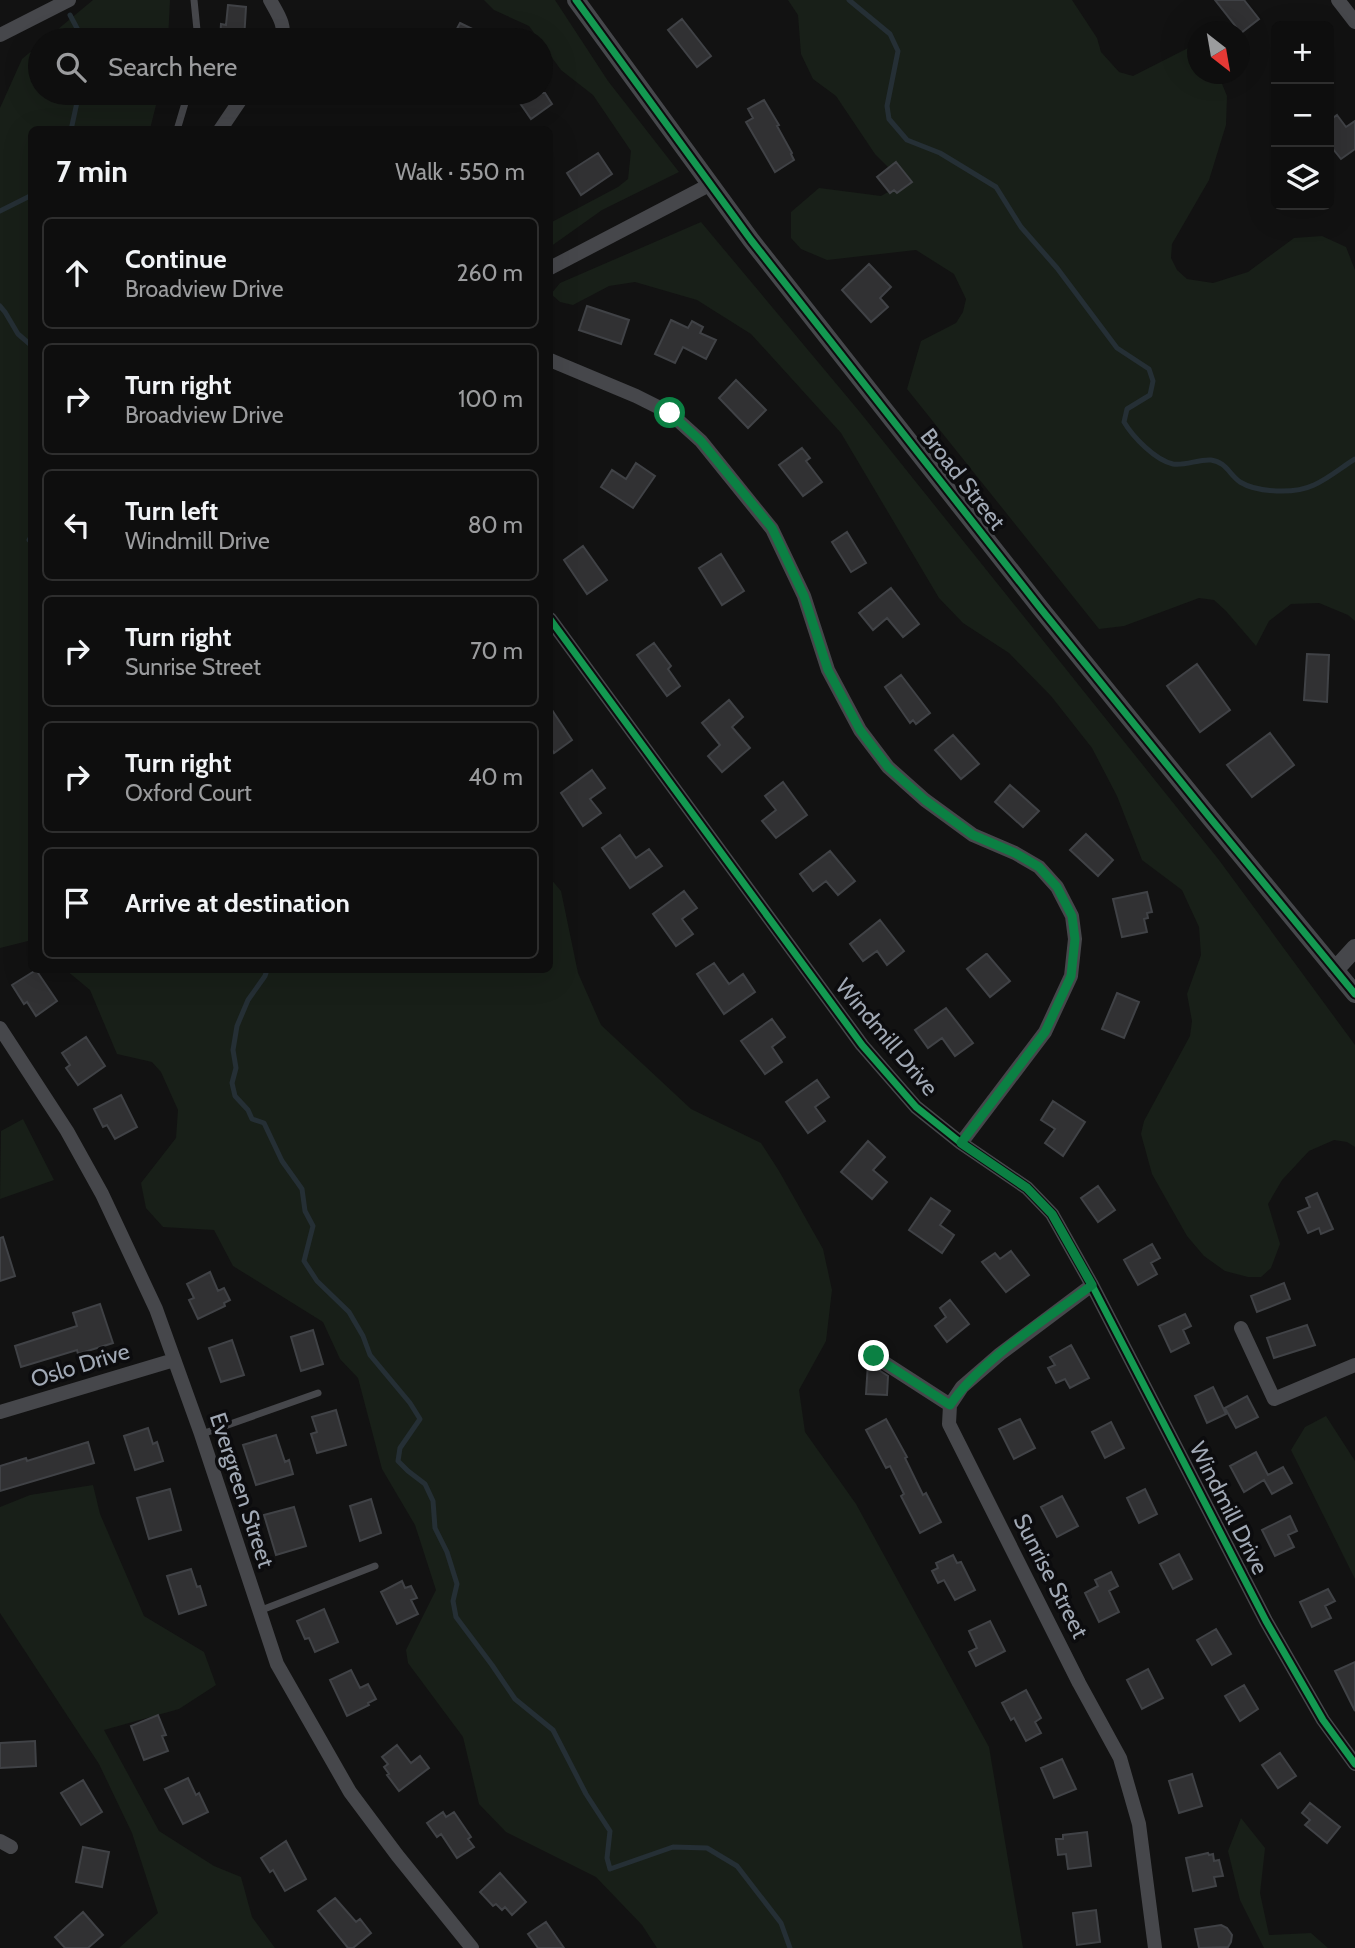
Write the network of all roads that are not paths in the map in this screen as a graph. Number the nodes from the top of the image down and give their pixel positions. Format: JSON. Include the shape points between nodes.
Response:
{"nodes":[{"id":1,"x":69,"y":0,"type":"edge"},
{"id":2,"x":194,"y":0,"type":"edge"},
{"id":3,"x":270,"y":0,"type":"edge"},
{"id":4,"x":576,"y":0,"type":"edge"},
{"id":5,"x":1338,"y":0,"type":"edge"},
{"id":6,"x":1355,"y":22,"type":"edge"},
{"id":7,"x":197,"y":28,"type":"edge"},
{"id":8,"x":283,"y":28,"type":"edge"},
{"id":9,"x":0,"y":35,"type":"edge"},
{"id":10,"x":184,"y":105,"type":"edge"},
{"id":11,"x":237,"y":105,"type":"edge"},
{"id":12,"x":178,"y":126,"type":"edge"},
{"id":13,"x":223,"y":126,"type":"edge"},
{"id":14,"x":709,"y":185,"type":"junction"},
{"id":15,"x":553,"y":266,"type":"edge"},
{"id":16,"x":553,"y":361,"type":"edge"},
{"id":17,"x":553,"y":623,"type":"edge"},
{"id":18,"x":1355,"y":948,"type":"edge"},
{"id":19,"x":1335,"y":970,"type":"junction"},
{"id":20,"x":1355,"y":994,"type":"edge"},
{"id":21,"x":0,"y":1028,"type":"edge"},
{"id":22,"x":961,"y":1143,"type":"junction"},
{"id":23,"x":1092,"y":1285,"type":"junction"},
{"id":24,"x":1241,"y":1328,"type":"dead end"},
{"id":25,"x":874,"y":1356,"type":"dead end"},
{"id":26,"x":174,"y":1360,"type":"junction"},
{"id":27,"x":1355,"y":1365,"type":"edge"},
{"id":28,"x":318,"y":1393,"type":"dead end"},
{"id":29,"x":950,"y":1405,"type":"junction"},
{"id":30,"x":0,"y":1412,"type":"edge"},
{"id":31,"x":201,"y":1434,"type":"junction"},
{"id":32,"x":375,"y":1566,"type":"dead end"},
{"id":33,"x":258,"y":1611,"type":"junction"},
{"id":34,"x":1355,"y":1764,"type":"edge"},
{"id":35,"x":472,"y":1948,"type":"edge"},
{"id":36,"x":1155,"y":1948,"type":"edge"}],
"edges":[{"from":1,"to":9,"type":"street"},
{"from":2,"to":7,"type":"lane"},
{"from":3,"to":8,"type":"street"},
{"from":4,"to":14,"type":"street","name":"Broad Street"},
{"from":5,"to":6,"type":"street"},
{"from":10,"to":12,"type":"lane"},
{"from":11,"to":13,"type":"street"},
{"from":14,"to":15,"type":"street"},
{"from":14,"to":19,"type":"street","name":"Broad Street","via":[[1041,609]]},
{"from":16,"to":22,"type":"street","via":[[670,413],[701,441],[772,528],[804,596],[828,670],[860,730],[888,767],[973,835],[1039,867],[1057,887],[1072,916],[1071,976],[1045,1032]]},
{"from":17,"to":22,"type":"street","name":"Windmill Drive","via":[[862,1045],[916,1107]]},
{"from":18,"to":19,"type":"street"},
{"from":19,"to":20,"type":"street","name":"Broad Street"},
{"from":21,"to":26,"type":"street","name":"Evergreen Street","via":[[102,1195],[156,1309]]},
{"from":22,"to":23,"type":"street","name":"Windmill Drive","via":[[1027,1188],[1052,1214]]},
{"from":23,"to":29,"type":"street","via":[[1000,1354],[962,1387]]},
{"from":23,"to":34,"type":"street","name":"Windmill Drive","via":[[1266,1621],[1323,1720]]},
{"from":24,"to":27,"type":"street","via":[[1275,1399]]},
{"from":25,"to":29,"type":"street"},
{"from":26,"to":30,"type":"street","name":"Oslo Drive"},
{"from":26,"to":31,"type":"street","name":"Evergreen Street"},
{"from":28,"to":31,"type":"lane"},
{"from":29,"to":36,"type":"street","name":"Sunrise Street","via":[[949,1424],[1120,1758],[1139,1824]]},
{"from":31,"to":33,"type":"street","name":"Evergreen Street"},
{"from":32,"to":33,"type":"lane"},
{"from":33,"to":35,"type":"street","name":"Evergreen Street","via":[[277,1664],[350,1792]]}]}
